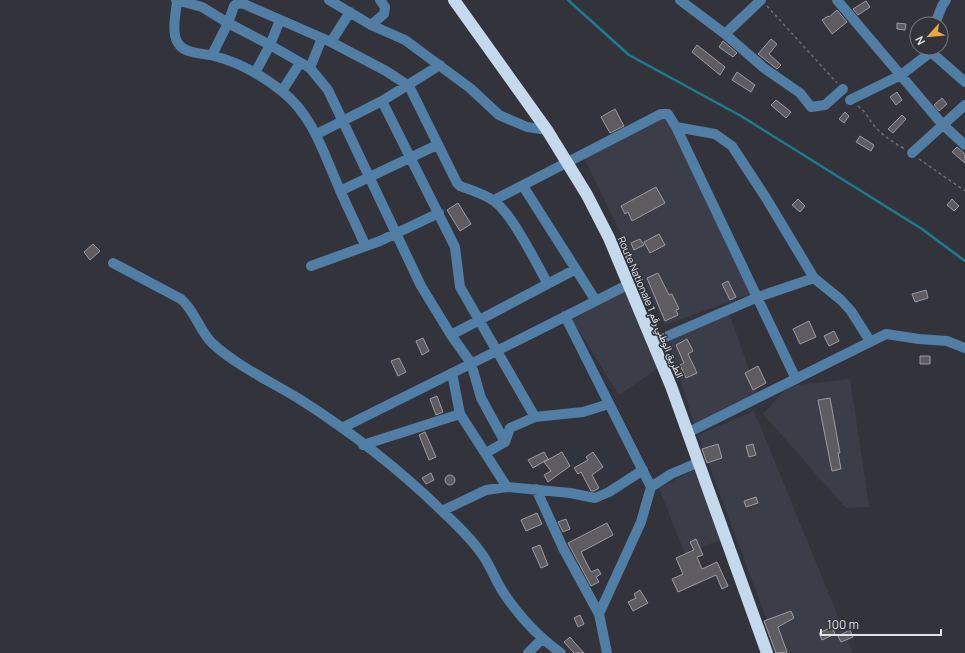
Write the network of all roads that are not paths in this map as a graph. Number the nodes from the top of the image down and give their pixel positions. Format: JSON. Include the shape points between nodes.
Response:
{"nodes":[{"id":1,"x":329,"y":0,"type":"edge"},
{"id":2,"x":380,"y":0,"type":"edge"},
{"id":3,"x":454,"y":0,"type":"edge"},
{"id":4,"x":680,"y":0,"type":"edge"},
{"id":5,"x":762,"y":0,"type":"edge"},
{"id":6,"x":837,"y":0,"type":"edge"},
{"id":7,"x":946,"y":0,"type":"edge"},
{"id":8,"x":176,"y":1,"type":"edge"},
{"id":9,"x":350,"y":12,"type":"junction"},
{"id":10,"x":938,"y":16,"type":"edge"},
{"id":11,"x":280,"y":20,"type":"junction"},
{"id":12,"x":228,"y":23,"type":"junction"},
{"id":13,"x":371,"y":24,"type":"junction"},
{"id":14,"x":725,"y":34,"type":"junction"},
{"id":15,"x":327,"y":40,"type":"junction"},
{"id":16,"x":270,"y":45,"type":"junction"},
{"id":17,"x":212,"y":55,"type":"junction"},
{"id":18,"x":924,"y":56,"type":"edge"},
{"id":19,"x":937,"y":56,"type":"edge"},
{"id":20,"x":300,"y":63,"type":"junction"},
{"id":21,"x":440,"y":65,"type":"junction"},
{"id":22,"x":310,"y":68,"type":"junction"},
{"id":23,"x":255,"y":73,"type":"junction"},
{"id":24,"x":901,"y":75,"type":"junction"},
{"id":25,"x":965,"y":82,"type":"edge"},
{"id":26,"x":408,"y":86,"type":"junction"},
{"id":27,"x":843,"y":89,"type":"dead end"},
{"id":28,"x":282,"y":91,"type":"junction"},
{"id":29,"x":850,"y":100,"type":"dead end"},
{"id":30,"x":382,"y":101,"type":"junction"},
{"id":31,"x":965,"y":105,"type":"edge"},
{"id":32,"x":343,"y":122,"type":"junction"},
{"id":33,"x":942,"y":124,"type":"junction"},
{"id":34,"x":676,"y":127,"type":"junction"},
{"id":35,"x":547,"y":130,"type":"junction"},
{"id":36,"x":317,"y":134,"type":"junction"},
{"id":37,"x":437,"y":145,"type":"junction"},
{"id":38,"x":965,"y":145,"type":"edge"},
{"id":39,"x":912,"y":153,"type":"dead end"},
{"id":40,"x":411,"y":156,"type":"junction"},
{"id":41,"x":568,"y":163,"type":"junction"},
{"id":42,"x":368,"y":178,"type":"junction"},
{"id":43,"x":523,"y":186,"type":"junction"},
{"id":44,"x":340,"y":191,"type":"junction"},
{"id":45,"x":494,"y":200,"type":"junction"},
{"id":46,"x":439,"y":212,"type":"junction"},
{"id":47,"x":396,"y":234,"type":"junction"},
{"id":48,"x":365,"y":245,"type":"junction"},
{"id":49,"x":113,"y":262,"type":"dead end"},
{"id":50,"x":311,"y":266,"type":"dead end"},
{"id":51,"x":576,"y":269,"type":"junction"},
{"id":52,"x":814,"y":278,"type":"junction"},
{"id":53,"x":548,"y":284,"type":"junction"},
{"id":54,"x":629,"y":284,"type":"junction"},
{"id":55,"x":758,"y":297,"type":"junction"},
{"id":56,"x":596,"y":301,"type":"junction"},
{"id":57,"x":565,"y":316,"type":"junction"},
{"id":58,"x":478,"y":320,"type":"junction"},
{"id":59,"x":451,"y":335,"type":"junction"},
{"id":60,"x":870,"y":341,"type":"junction"},
{"id":61,"x":654,"y":342,"type":"junction"},
{"id":62,"x":965,"y":348,"type":"edge"},
{"id":63,"x":496,"y":352,"type":"junction"},
{"id":64,"x":471,"y":363,"type":"junction"},
{"id":65,"x":452,"y":373,"type":"junction"},
{"id":66,"x":796,"y":379,"type":"junction"},
{"id":67,"x":609,"y":404,"type":"junction"},
{"id":68,"x":460,"y":414,"type":"junction"},
{"id":69,"x":535,"y":417,"type":"junction"},
{"id":70,"x":342,"y":428,"type":"junction"},
{"id":71,"x":687,"y":433,"type":"junction"},
{"id":72,"x":505,"y":442,"type":"junction"},
{"id":73,"x":363,"y":445,"type":"junction"},
{"id":74,"x":486,"y":453,"type":"junction"},
{"id":75,"x":698,"y":463,"type":"junction"},
{"id":76,"x":643,"y":470,"type":"junction"},
{"id":77,"x":506,"y":486,"type":"junction"},
{"id":78,"x":650,"y":487,"type":"junction"},
{"id":79,"x":536,"y":489,"type":"junction"},
{"id":80,"x":442,"y":511,"type":"junction"},
{"id":81,"x":599,"y":614,"type":"junction"},
{"id":82,"x":542,"y":639,"type":"junction"},
{"id":83,"x":528,"y":653,"type":"edge"},
{"id":84,"x":560,"y":653,"type":"edge"},
{"id":85,"x":607,"y":653,"type":"edge"},
{"id":86,"x":767,"y":653,"type":"edge"}],
"edges":[{"from":1,"to":9,"type":"street"},
{"from":2,"to":13,"type":"street","via":[[385,7],[384,14]]},
{"from":3,"to":35,"type":"highway","name":"Route Nationale الطريق الوطني رقم 1"},
{"from":4,"to":14,"type":"street"},
{"from":5,"to":14,"type":"street"},
{"from":6,"to":24,"type":"street"},
{"from":7,"to":10,"type":"street"},
{"from":8,"to":12,"type":"street","via":[[202,7]]},
{"from":8,"to":17,"type":"street","via":[[175,38],[178,44],[199,54]]},
{"from":9,"to":13,"type":"street"},
{"from":9,"to":15,"type":"street"},
{"from":11,"to":12,"type":"street","via":[[238,3],[234,6]]},
{"from":11,"to":15,"type":"street"},
{"from":11,"to":16,"type":"street"},
{"from":12,"to":16,"type":"street"},
{"from":12,"to":17,"type":"street"},
{"from":13,"to":21,"type":"street","via":[[405,40]]},
{"from":14,"to":27,"type":"street","via":[[764,68],[800,93],[811,107],[825,105]]},
{"from":15,"to":22,"type":"street"},
{"from":15,"to":26,"type":"street","via":[[386,71]]},
{"from":16,"to":20,"type":"street"},
{"from":16,"to":23,"type":"street"},
{"from":17,"to":23,"type":"street","via":[[232,61]]},
{"from":18,"to":24,"type":"street"},
{"from":19,"to":25,"type":"street"},
{"from":20,"to":22,"type":"street"},
{"from":20,"to":28,"type":"street"},
{"from":21,"to":26,"type":"street"},
{"from":21,"to":35,"type":"street","via":[[470,88],[498,115],[514,123]]},
{"from":22,"to":32,"type":"street","via":[[328,90]]},
{"from":23,"to":28,"type":"street"},
{"from":24,"to":29,"type":"street"},
{"from":24,"to":33,"type":"street"},
{"from":26,"to":30,"type":"street"},
{"from":26,"to":37,"type":"street"},
{"from":28,"to":36,"type":"street","via":[[303,111]]},
{"from":30,"to":32,"type":"street"},
{"from":30,"to":40,"type":"street"},
{"from":31,"to":33,"type":"street"},
{"from":32,"to":36,"type":"street"},
{"from":32,"to":42,"type":"street"},
{"from":33,"to":38,"type":"street"},
{"from":33,"to":39,"type":"street"},
{"from":34,"to":41,"type":"street","via":[[668,114],[661,114]]},
{"from":34,"to":52,"type":"street","via":[[715,134],[732,146]]},
{"from":34,"to":55,"type":"street"},
{"from":35,"to":41,"type":"highway","name":"Route Nationale الطريق الوطني رقم 1"},
{"from":36,"to":44,"type":"street"},
{"from":37,"to":40,"type":"street"},
{"from":37,"to":45,"type":"street","via":[[460,186]]},
{"from":40,"to":42,"type":"street"},
{"from":40,"to":46,"type":"street"},
{"from":41,"to":43,"type":"street"},
{"from":41,"to":54,"type":"highway","name":"Route Nationale الطريق الوطني رقم 1","via":[[609,238]]},
{"from":42,"to":44,"type":"street"},
{"from":42,"to":47,"type":"street"},
{"from":43,"to":45,"type":"street"},
{"from":43,"to":51,"type":"street"},
{"from":44,"to":48,"type":"street"},
{"from":45,"to":53,"type":"street","via":[[516,228]]},
{"from":46,"to":47,"type":"street"},
{"from":46,"to":58,"type":"street","via":[[456,247],[460,287]]},
{"from":47,"to":48,"type":"street"},
{"from":47,"to":59,"type":"street","via":[[421,286]]},
{"from":48,"to":50,"type":"street"},
{"from":49,"to":70,"type":"street","via":[[181,299],[189,306],[212,343]]},
{"from":51,"to":53,"type":"street"},
{"from":51,"to":56,"type":"street"},
{"from":52,"to":55,"type":"street"},
{"from":52,"to":60,"type":"street","via":[[841,300]]},
{"from":53,"to":58,"type":"street"},
{"from":54,"to":56,"type":"street"},
{"from":54,"to":61,"type":"highway","name":"Route Nationale الطريق الوطني رقم 1"},
{"from":55,"to":61,"type":"street"},
{"from":55,"to":66,"type":"street"},
{"from":56,"to":57,"type":"street"},
{"from":57,"to":63,"type":"street"},
{"from":57,"to":67,"type":"street"},
{"from":58,"to":59,"type":"street"},
{"from":58,"to":63,"type":"street"},
{"from":59,"to":64,"type":"street"},
{"from":60,"to":62,"type":"street","via":[[886,334],[947,341]]},
{"from":60,"to":66,"type":"street"},
{"from":61,"to":71,"type":"highway","name":"Route Nationale الطريق الوطني رقم 1"},
{"from":63,"to":64,"type":"street"},
{"from":63,"to":69,"type":"street"},
{"from":64,"to":65,"type":"street"},
{"from":64,"to":72,"type":"street","via":[[481,398]]},
{"from":65,"to":68,"type":"street"},
{"from":65,"to":70,"type":"street"},
{"from":66,"to":71,"type":"street"},
{"from":67,"to":69,"type":"street","via":[[583,412]]},
{"from":67,"to":76,"type":"street"},
{"from":68,"to":73,"type":"street"},
{"from":68,"to":74,"type":"street"},
{"from":69,"to":72,"type":"street","via":[[510,428]]},
{"from":70,"to":73,"type":"street"},
{"from":71,"to":75,"type":"highway","name":"Route Nationale الطريق الوطني رقم 1"},
{"from":72,"to":74,"type":"street"},
{"from":73,"to":80,"type":"street","via":[[407,478]]},
{"from":74,"to":77,"type":"street"},
{"from":75,"to":78,"type":"street","via":[[671,474]]},
{"from":75,"to":86,"type":"highway","name":"Route Nationale الطريق الوطني رقم 1"},
{"from":76,"to":78,"type":"street"},
{"from":76,"to":79,"type":"street","via":[[595,498]]},
{"from":77,"to":79,"type":"street"},
{"from":77,"to":80,"type":"street","via":[[486,490]]},
{"from":78,"to":81,"type":"street","via":[[641,522]]},
{"from":79,"to":81,"type":"street","via":[[563,548]]},
{"from":80,"to":82,"type":"street","via":[[483,556],[521,617]]},
{"from":81,"to":85,"type":"street"},
{"from":82,"to":83,"type":"street"},
{"from":82,"to":84,"type":"street"}]}
